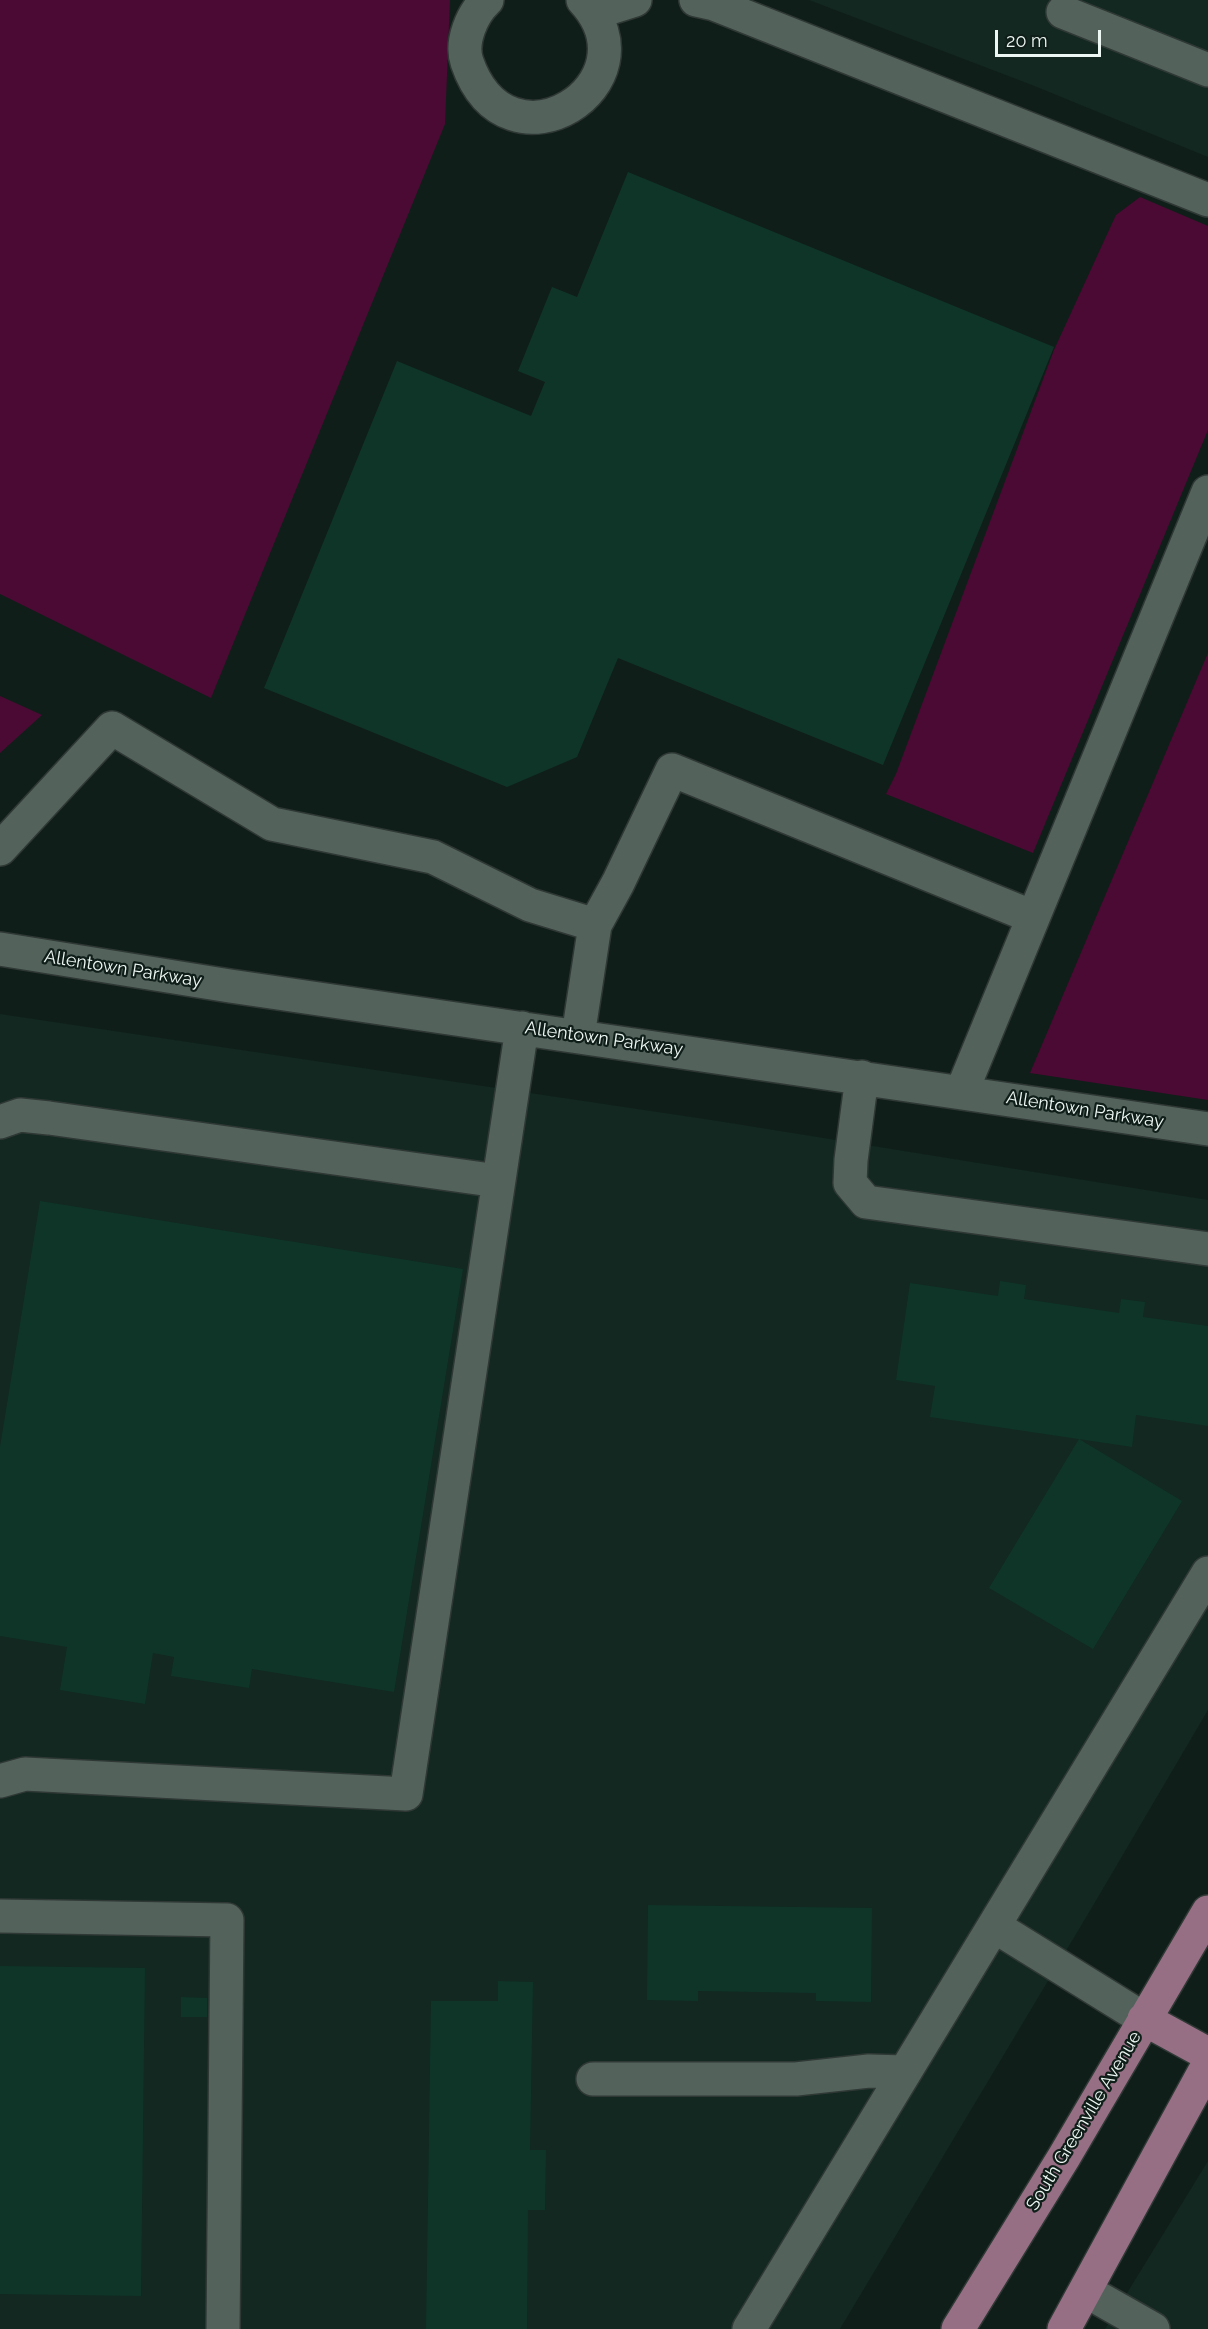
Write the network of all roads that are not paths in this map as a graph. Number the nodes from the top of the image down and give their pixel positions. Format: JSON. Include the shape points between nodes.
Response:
{"nodes":[{"id":1,"x":487,"y":0,"type":"edge"},
{"id":2,"x":635,"y":0,"type":"edge"},
{"id":3,"x":696,"y":0,"type":"edge"},
{"id":4,"x":588,"y":6,"type":"edge"},
{"id":5,"x":1063,"y":12,"type":"dead end"},
{"id":6,"x":1208,"y":70,"type":"edge"},
{"id":7,"x":1208,"y":200,"type":"edge"},
{"id":8,"x":1208,"y":492,"type":"edge"},
{"id":9,"x":0,"y":849,"type":"edge"},
{"id":10,"x":1033,"y":917,"type":"junction"},
{"id":11,"x":595,"y":925,"type":"junction"},
{"id":12,"x":0,"y":950,"type":"edge"},
{"id":13,"x":522,"y":1028,"type":"junction"},
{"id":14,"x":578,"y":1036,"type":"junction"},
{"id":15,"x":862,"y":1077,"type":"junction"},
{"id":16,"x":962,"y":1091,"type":"junction"},
{"id":17,"x":0,"y":1122,"type":"edge"},
{"id":18,"x":1208,"y":1129,"type":"edge"},
{"id":19,"x":498,"y":1180,"type":"junction"},
{"id":20,"x":1208,"y":1249,"type":"edge"},
{"id":21,"x":1208,"y":1573,"type":"edge"},
{"id":22,"x":1199,"y":1607,"type":"edge"},
{"id":23,"x":0,"y":1781,"type":"edge"},
{"id":24,"x":1208,"y":1912,"type":"edge"},
{"id":25,"x":0,"y":1916,"type":"edge"},
{"id":26,"x":994,"y":1926,"type":"junction"},
{"id":27,"x":1143,"y":2019,"type":"junction"},
{"id":28,"x":1208,"y":2054,"type":"edge"},
{"id":29,"x":1208,"y":2065,"type":"edge"},
{"id":30,"x":905,"y":2073,"type":"junction"},
{"id":31,"x":593,"y":2079,"type":"dead end"},
{"id":32,"x":1086,"y":2291,"type":"junction"},
{"id":33,"x":223,"y":2329,"type":"edge"},
{"id":34,"x":749,"y":2329,"type":"edge"},
{"id":35,"x":958,"y":2329,"type":"edge"},
{"id":36,"x":1064,"y":2329,"type":"edge"},
{"id":37,"x":1153,"y":2329,"type":"edge"}],
"edges":[{"from":1,"to":4,"type":"street","via":[[479,7],[467,32],[466,59],[475,84],[493,104],[518,116],[545,117],[571,108],[590,89],[602,65],[604,38]]},
{"from":2,"to":4,"type":"street"},
{"from":3,"to":7,"type":"street"},
{"from":5,"to":6,"type":"street"},
{"from":8,"to":10,"type":"street"},
{"from":9,"to":11,"type":"street","via":[[112,728],[272,824],[433,857],[530,905]]},
{"from":10,"to":11,"type":"street","via":[[672,770]]},
{"from":10,"to":16,"type":"street"},
{"from":11,"to":14,"type":"street"},
{"from":12,"to":13,"type":"street","name":"Allentown Parkway"},
{"from":13,"to":14,"type":"street","name":"Allentown Parkway"},
{"from":13,"to":19,"type":"street"},
{"from":14,"to":15,"type":"street","name":"Allentown Parkway"},
{"from":15,"to":16,"type":"street","name":"Allentown Parkway"},
{"from":15,"to":20,"type":"street","via":[[850,1182],[866,1202]]},
{"from":16,"to":18,"type":"street","name":"Allentown Parkway"},
{"from":17,"to":19,"type":"street","via":[[20,1115],[49,1118]]},
{"from":19,"to":23,"type":"street","via":[[406,1794],[25,1774]]},
{"from":21,"to":22,"type":"street"},
{"from":22,"to":26,"type":"street"},
{"from":24,"to":27,"type":"main road","name":"South Greenville Avenue"},
{"from":25,"to":33,"type":"street","via":[[227,1920]]},
{"from":26,"to":27,"type":"street"},
{"from":26,"to":30,"type":"street"},
{"from":27,"to":28,"type":"main road"},
{"from":27,"to":35,"type":"main road","name":"South Greenville Avenue"},
{"from":29,"to":32,"type":"main road"},
{"from":30,"to":31,"type":"street","via":[[869,2071],[796,2079]]},
{"from":30,"to":34,"type":"street"},
{"from":32,"to":36,"type":"main road"},
{"from":32,"to":37,"type":"street"}]}
